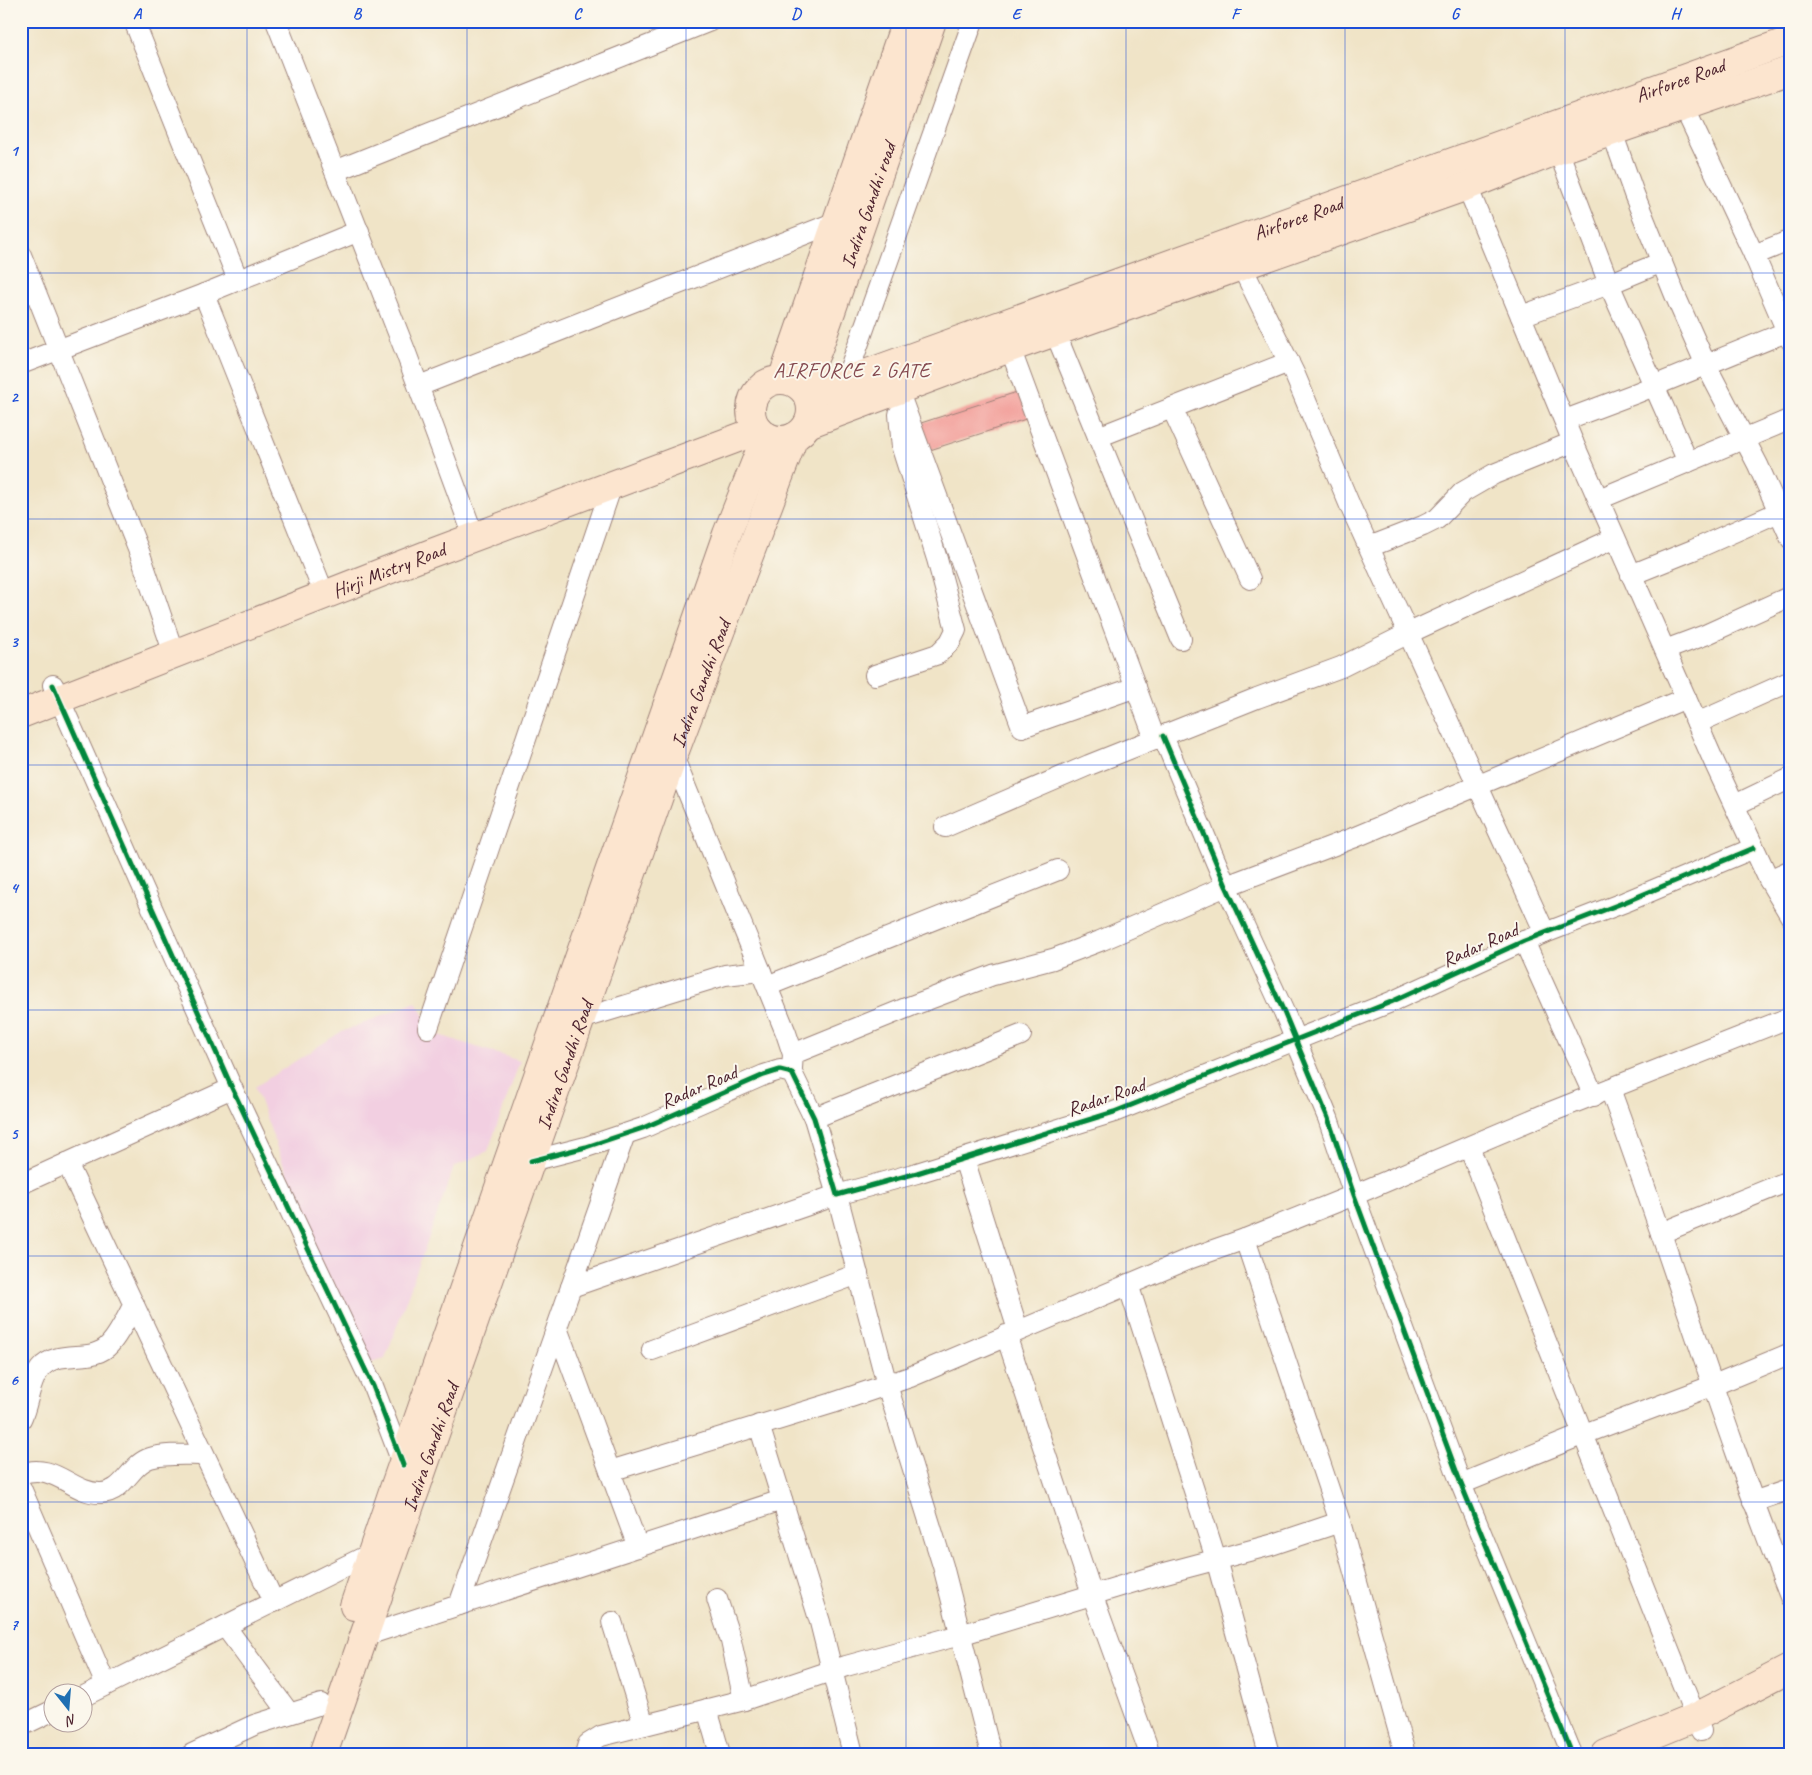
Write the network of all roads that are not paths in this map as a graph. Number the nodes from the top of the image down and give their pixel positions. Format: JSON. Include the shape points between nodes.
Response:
{"nodes":[{"id":1,"x":134,"y":21,"type":"edge"},
{"id":2,"x":276,"y":21,"type":"edge"},
{"id":3,"x":710,"y":21,"type":"edge"},
{"id":4,"x":906,"y":21,"type":"edge"},
{"id":5,"x":932,"y":21,"type":"edge"},
{"id":6,"x":973,"y":21,"type":"edge"},
{"id":7,"x":1791,"y":40,"type":"edge"},
{"id":8,"x":1788,"y":77,"type":"edge"},
{"id":9,"x":1684,"y":107,"type":"junction"},
{"id":10,"x":1612,"y":132,"type":"junction"},
{"id":11,"x":1558,"y":150,"type":"junction"},
{"id":12,"x":335,"y":170,"type":"junction"},
{"id":13,"x":1467,"y":186,"type":"junction"},
{"id":14,"x":836,"y":222,"type":"junction"},
{"id":15,"x":359,"y":231,"type":"junction"},
{"id":16,"x":1791,"y":240,"type":"edge"},
{"id":17,"x":21,"y":255,"type":"edge"},
{"id":18,"x":1754,"y":255,"type":"junction"},
{"id":19,"x":1662,"y":262,"type":"junction"},
{"id":20,"x":1242,"y":267,"type":"junction"},
{"id":21,"x":238,"y":280,"type":"junction"},
{"id":22,"x":1609,"y":284,"type":"junction"},
{"id":23,"x":204,"y":294,"type":"junction"},
{"id":24,"x":1521,"y":316,"type":"junction"},
{"id":25,"x":1055,"y":332,"type":"junction"},
{"id":26,"x":1789,"y":335,"type":"edge"},
{"id":27,"x":1010,"y":348,"type":"junction"},
{"id":28,"x":59,"y":349,"type":"junction"},
{"id":29,"x":1289,"y":362,"type":"junction"},
{"id":30,"x":21,"y":364,"type":"edge"},
{"id":31,"x":1706,"y":365,"type":"junction"},
{"id":32,"x":845,"y":382,"type":"junction"},
{"id":33,"x":418,"y":386,"type":"junction"},
{"id":34,"x":1654,"y":386,"type":"junction"},
{"id":35,"x":797,"y":387,"type":"junction"},
{"id":36,"x":898,"y":390,"type":"junction"},
{"id":37,"x":1172,"y":408,"type":"junction"},
{"id":38,"x":1791,"y":419,"type":"edge"},
{"id":39,"x":1565,"y":420,"type":"junction"},
{"id":40,"x":758,"y":426,"type":"junction"},
{"id":41,"x":801,"y":430,"type":"junction"},
{"id":42,"x":1098,"y":437,"type":"junction"},
{"id":43,"x":1744,"y":439,"type":"junction"},
{"id":44,"x":1573,"y":442,"type":"junction"},
{"id":45,"x":1688,"y":462,"type":"junction"},
{"id":46,"x":612,"y":485,"type":"junction"},
{"id":47,"x":1599,"y":499,"type":"junction"},
{"id":48,"x":1784,"y":509,"type":"edge"},
{"id":49,"x":471,"y":529,"type":"junction"},
{"id":50,"x":1615,"y":538,"type":"junction"},
{"id":51,"x":1791,"y":539,"type":"edge"},
{"id":52,"x":1369,"y":548,"type":"junction"},
{"id":53,"x":1631,"y":575,"type":"junction"},
{"id":54,"x":1250,"y":579,"type":"dead end"},
{"id":55,"x":319,"y":581,"type":"junction"},
{"id":56,"x":1791,"y":596,"type":"edge"},
{"id":57,"x":1409,"y":633,"type":"junction"},
{"id":58,"x":1182,"y":639,"type":"dead end"},
{"id":59,"x":171,"y":647,"type":"junction"},
{"id":60,"x":1665,"y":650,"type":"junction"},
{"id":61,"x":875,"y":675,"type":"dead end"},
{"id":62,"x":1791,"y":681,"type":"edge"},
{"id":63,"x":1136,"y":688,"type":"junction"},
{"id":64,"x":56,"y":692,"type":"junction"},
{"id":65,"x":21,"y":697,"type":"edge"},
{"id":66,"x":1686,"y":698,"type":"junction"},
{"id":67,"x":21,"y":714,"type":"edge"},
{"id":68,"x":1697,"y":723,"type":"junction"},
{"id":69,"x":1159,"y":738,"type":"junction"},
{"id":70,"x":674,"y":756,"type":"junction"},
{"id":71,"x":1791,"y":778,"type":"edge"},
{"id":72,"x":1478,"y":785,"type":"junction"},
{"id":73,"x":1734,"y":805,"type":"junction"},
{"id":74,"x":945,"y":827,"type":"dead end"},
{"id":75,"x":1754,"y":848,"type":"junction"},
{"id":76,"x":1058,"y":870,"type":"dead end"},
{"id":77,"x":1791,"y":870,"type":"edge"},
{"id":78,"x":1769,"y":880,"type":"junction"},
{"id":79,"x":1226,"y":886,"type":"junction"},
{"id":80,"x":1791,"y":917,"type":"edge"},
{"id":81,"x":1545,"y":933,"type":"junction"},
{"id":82,"x":1524,"y":942,"type":"junction"},
{"id":83,"x":764,"y":978,"type":"junction"},
{"id":84,"x":1791,"y":1017,"type":"edge"},
{"id":85,"x":580,"y":1019,"type":"junction"},
{"id":86,"x":428,"y":1028,"type":"dead end"},
{"id":87,"x":1021,"y":1035,"type":"dead end"},
{"id":88,"x":1296,"y":1040,"type":"junction"},
{"id":89,"x":792,"y":1064,"type":"junction"},
{"id":90,"x":232,"y":1088,"type":"junction"},
{"id":91,"x":1602,"y":1093,"type":"junction"},
{"id":92,"x":814,"y":1118,"type":"junction"},
{"id":93,"x":625,"y":1134,"type":"junction"},
{"id":94,"x":1468,"y":1147,"type":"junction"},
{"id":95,"x":964,"y":1159,"type":"junction"},
{"id":96,"x":531,"y":1161,"type":"junction"},
{"id":97,"x":67,"y":1163,"type":"junction"},
{"id":98,"x":1791,"y":1180,"type":"edge"},
{"id":99,"x":21,"y":1184,"type":"edge"},
{"id":100,"x":837,"y":1195,"type":"junction"},
{"id":101,"x":1354,"y":1195,"type":"junction"},
{"id":102,"x":1661,"y":1232,"type":"junction"},
{"id":103,"x":1245,"y":1239,"type":"junction"},
{"id":104,"x":858,"y":1274,"type":"junction"},
{"id":105,"x":1128,"y":1284,"type":"junction"},
{"id":106,"x":571,"y":1288,"type":"junction"},
{"id":107,"x":134,"y":1304,"type":"junction"},
{"id":108,"x":557,"y":1328,"type":"junction"},
{"id":109,"x":1012,"y":1332,"type":"junction"},
{"id":110,"x":652,"y":1350,"type":"dead end"},
{"id":111,"x":1791,"y":1353,"type":"edge"},
{"id":112,"x":887,"y":1385,"type":"junction"},
{"id":113,"x":1714,"y":1385,"type":"junction"},
{"id":114,"x":21,"y":1420,"type":"edge"},
{"id":115,"x":759,"y":1426,"type":"junction"},
{"id":116,"x":1584,"y":1434,"type":"junction"},
{"id":117,"x":204,"y":1454,"type":"junction"},
{"id":118,"x":413,"y":1468,"type":"junction"},
{"id":119,"x":610,"y":1471,"type":"junction"},
{"id":120,"x":21,"y":1474,"type":"edge"},
{"id":121,"x":1461,"y":1484,"type":"junction"},
{"id":122,"x":21,"y":1488,"type":"edge"},
{"id":123,"x":1791,"y":1489,"type":"edge"},
{"id":124,"x":782,"y":1500,"type":"junction"},
{"id":125,"x":1753,"y":1502,"type":"junction"},
{"id":126,"x":1340,"y":1522,"type":"junction"},
{"id":127,"x":397,"y":1541,"type":"junction"},
{"id":128,"x":638,"y":1547,"type":"junction"},
{"id":129,"x":372,"y":1553,"type":"junction"},
{"id":130,"x":1216,"y":1559,"type":"junction"},
{"id":131,"x":1092,"y":1594,"type":"junction"},
{"id":132,"x":717,"y":1599,"type":"dead end"},
{"id":133,"x":1791,"y":1599,"type":"edge"},
{"id":134,"x":274,"y":1602,"type":"junction"},
{"id":135,"x":459,"y":1605,"type":"junction"},
{"id":136,"x":612,"y":1622,"type":"dead end"},
{"id":137,"x":224,"y":1626,"type":"junction"},
{"id":138,"x":960,"y":1635,"type":"junction"},
{"id":139,"x":364,"y":1636,"type":"junction"},
{"id":140,"x":1791,"y":1668,"type":"edge"},
{"id":141,"x":834,"y":1670,"type":"junction"},
{"id":142,"x":106,"y":1685,"type":"junction"},
{"id":143,"x":1791,"y":1685,"type":"edge"},
{"id":144,"x":92,"y":1692,"type":"edge"},
{"id":145,"x":744,"y":1700,"type":"junction"},
{"id":146,"x":332,"y":1701,"type":"junction"},
{"id":147,"x":707,"y":1709,"type":"junction"},
{"id":148,"x":289,"y":1713,"type":"junction"},
{"id":149,"x":42,"y":1716,"type":"edge"},
{"id":150,"x":1698,"y":1724,"type":"junction"},
{"id":151,"x":644,"y":1725,"type":"junction"},
{"id":152,"x":21,"y":1726,"type":"edge"},
{"id":153,"x":192,"y":1754,"type":"edge"},
{"id":154,"x":304,"y":1754,"type":"edge"},
{"id":155,"x":324,"y":1754,"type":"edge"},
{"id":156,"x":585,"y":1754,"type":"edge"},
{"id":157,"x":720,"y":1754,"type":"edge"},
{"id":158,"x":853,"y":1754,"type":"edge"},
{"id":159,"x":991,"y":1754,"type":"edge"},
{"id":160,"x":1150,"y":1754,"type":"edge"},
{"id":161,"x":1269,"y":1754,"type":"edge"},
{"id":162,"x":1406,"y":1754,"type":"edge"},
{"id":163,"x":1572,"y":1754,"type":"edge"},
{"id":164,"x":1606,"y":1754,"type":"edge"},
{"id":165,"x":1646,"y":1754,"type":"edge"}],
"edges":[{"from":1,"to":21,"type":"street"},
{"from":2,"to":12,"type":"street"},
{"from":3,"to":12,"type":"street"},
{"from":4,"to":14,"type":"main road","name":"Indira Gandhi road"},
{"from":5,"to":35,"type":"main road","name":"Indira Gandhi road","via":[[818,349]]},
{"from":6,"to":32,"type":"street"},
{"from":7,"to":32,"type":"main road","name":"Airforce Road"},
{"from":8,"to":9,"type":"main road","name":"Airforce Road"},
{"from":9,"to":10,"type":"main road","name":"Airforce Road"},
{"from":9,"to":18,"type":"street"},
{"from":10,"to":11,"type":"main road","name":"Airforce Road"},
{"from":10,"to":19,"type":"street"},
{"from":11,"to":13,"type":"main road","name":"Airforce Road"},
{"from":11,"to":22,"type":"street"},
{"from":12,"to":15,"type":"street"},
{"from":13,"to":20,"type":"main road","name":"Airforce Road"},
{"from":13,"to":24,"type":"street"},
{"from":14,"to":33,"type":"street"},
{"from":14,"to":35,"type":"main road","name":"Indira Gandhi road"},
{"from":15,"to":21,"type":"street"},
{"from":15,"to":33,"type":"street"},
{"from":16,"to":18,"type":"street"},
{"from":17,"to":28,"type":"street"},
{"from":18,"to":26,"type":"street"},
{"from":19,"to":22,"type":"street"},
{"from":19,"to":31,"type":"street"},
{"from":20,"to":25,"type":"main road","name":"Airforce Road"},
{"from":20,"to":29,"type":"street"},
{"from":21,"to":23,"type":"street"},
{"from":22,"to":24,"type":"street"},
{"from":22,"to":34,"type":"street"},
{"from":23,"to":28,"type":"street"},
{"from":23,"to":55,"type":"street"},
{"from":24,"to":39,"type":"street"},
{"from":25,"to":27,"type":"main road","name":"Airforce Road"},
{"from":25,"to":42,"type":"street"},
{"from":26,"to":31,"type":"street"},
{"from":27,"to":36,"type":"main road","name":"Airforce Road"},
{"from":27,"to":63,"type":"street"},
{"from":28,"to":30,"type":"street"},
{"from":28,"to":59,"type":"street","via":[[140,554]]},
{"from":29,"to":37,"type":"street"},
{"from":29,"to":52,"type":"street"},
{"from":31,"to":34,"type":"street"},
{"from":31,"to":43,"type":"street"},
{"from":32,"to":35,"type":"main road","name":"Airforce Road"},
{"from":33,"to":49,"type":"street"},
{"from":34,"to":39,"type":"street"},
{"from":34,"to":45,"type":"street"},
{"from":35,"to":40,"type":"main road","via":[[772,381],[755,393],[751,403]]},
{"from":35,"to":41,"type":"main road","via":[[811,405],[811,415]]},
{"from":36,"to":41,"type":"main road","name":"Airforce Road"},
{"from":36,"to":61,"type":"street","via":[[902,448],[956,630],[938,654]]},
{"from":36,"to":63,"type":"street","via":[[1022,727]]},
{"from":37,"to":42,"type":"street"},
{"from":37,"to":54,"type":"street"},
{"from":38,"to":43,"type":"street"},
{"from":39,"to":44,"type":"street"},
{"from":40,"to":41,"type":"main road","via":[[775,439],[785,440]]},
{"from":40,"to":46,"type":"main road","name":"Hirji Mistry Road"},
{"from":40,"to":49,"type":"main road","name":"Hirji Mistry Road","via":[[578,481]]},
{"from":40,"to":118,"type":"main road","name":"Indira Gandhi Road","via":[[727,534]]},
{"from":41,"to":70,"type":"main road","name":"Indira Gandhi Road"},
{"from":42,"to":58,"type":"street"},
{"from":43,"to":45,"type":"street"},
{"from":43,"to":48,"type":"street"},
{"from":44,"to":47,"type":"street"},
{"from":44,"to":52,"type":"street","via":[[1494,474],[1463,492],[1436,519]]},
{"from":45,"to":47,"type":"street"},
{"from":46,"to":49,"type":"main road","name":"Hirji Mistry Road"},
{"from":46,"to":86,"type":"street"},
{"from":47,"to":50,"type":"street"},
{"from":48,"to":51,"type":"street"},
{"from":48,"to":53,"type":"street"},
{"from":49,"to":55,"type":"main road","name":"Hirji Mistry Road"},
{"from":49,"to":59,"type":"main road","name":"Hirji Mistry Road"},
{"from":50,"to":53,"type":"street"},
{"from":50,"to":57,"type":"street"},
{"from":52,"to":57,"type":"street"},
{"from":53,"to":60,"type":"street"},
{"from":55,"to":59,"type":"main road","name":"Hirji Mistry Road"},
{"from":56,"to":60,"type":"street"},
{"from":57,"to":69,"type":"street","via":[[1341,667]]},
{"from":57,"to":72,"type":"street"},
{"from":59,"to":64,"type":"main road","name":"Hirji Mistry Road"},
{"from":60,"to":66,"type":"street"},
{"from":62,"to":68,"type":"street"},
{"from":63,"to":69,"type":"street"},
{"from":64,"to":65,"type":"main road","name":"Hirji Mistry Road"},
{"from":64,"to":67,"type":"main road","name":"Hirji Mistry Road"},
{"from":64,"to":90,"type":"street"},
{"from":66,"to":68,"type":"street"},
{"from":66,"to":72,"type":"street"},
{"from":68,"to":73,"type":"street"},
{"from":69,"to":74,"type":"street"},
{"from":69,"to":79,"type":"street"},
{"from":70,"to":83,"type":"street"},
{"from":70,"to":85,"type":"main road","name":"Indira Gandhi Road"},
{"from":71,"to":73,"type":"street"},
{"from":72,"to":79,"type":"street","via":[[1353,838]]},
{"from":72,"to":81,"type":"street"},
{"from":73,"to":75,"type":"street"},
{"from":75,"to":78,"type":"street"},
{"from":75,"to":81,"type":"street","name":"Radar Road"},
{"from":76,"to":83,"type":"street"},
{"from":77,"to":78,"type":"street"},
{"from":78,"to":80,"type":"street"},
{"from":79,"to":88,"type":"street"},
{"from":79,"to":89,"type":"street","via":[[1054,959],[993,975],[911,1006]]},
{"from":81,"to":82,"type":"street","name":"Radar Road"},
{"from":82,"to":88,"type":"street","name":"Radar Road","via":[[1391,1002]]},
{"from":82,"to":91,"type":"street"},
{"from":83,"to":85,"type":"street","via":[[725,975]]},
{"from":83,"to":89,"type":"street"},
{"from":84,"to":91,"type":"street"},
{"from":85,"to":96,"type":"main road","name":"Indira Gandhi Road"},
{"from":87,"to":92,"type":"street"},
{"from":88,"to":95,"type":"street","name":"Radar Road","via":[[1114,1112]]},
{"from":88,"to":101,"type":"street","via":[[1328,1118]]},
{"from":89,"to":92,"type":"street"},
{"from":89,"to":93,"type":"street","name":"Radar Road"},
{"from":90,"to":97,"type":"street"},
{"from":90,"to":118,"type":"street"},
{"from":91,"to":94,"type":"street"},
{"from":91,"to":102,"type":"street"},
{"from":92,"to":100,"type":"street"},
{"from":93,"to":96,"type":"street","name":"Radar Road"},
{"from":93,"to":106,"type":"street"},
{"from":94,"to":101,"type":"street"},
{"from":94,"to":116,"type":"street"},
{"from":95,"to":100,"type":"street","name":"Radar Road"},
{"from":95,"to":109,"type":"street"},
{"from":96,"to":118,"type":"main road","name":"Indira Gandhi Road"},
{"from":97,"to":99,"type":"street"},
{"from":97,"to":107,"type":"street"},
{"from":98,"to":102,"type":"street"},
{"from":100,"to":104,"type":"street"},
{"from":100,"to":106,"type":"street","name":"Radar Road"},
{"from":101,"to":103,"type":"street"},
{"from":101,"to":121,"type":"street"},
{"from":102,"to":113,"type":"street"},
{"from":103,"to":105,"type":"street"},
{"from":103,"to":126,"type":"street"},
{"from":104,"to":110,"type":"street"},
{"from":104,"to":112,"type":"street"},
{"from":105,"to":109,"type":"street"},
{"from":105,"to":130,"type":"street"},
{"from":106,"to":108,"type":"street"},
{"from":107,"to":114,"type":"street","via":[[110,1345],[98,1353],[48,1361],[39,1370]]},
{"from":107,"to":117,"type":"street"},
{"from":108,"to":119,"type":"street"},
{"from":108,"to":135,"type":"street"},
{"from":109,"to":112,"type":"street"},
{"from":109,"to":131,"type":"street"},
{"from":111,"to":113,"type":"street"},
{"from":112,"to":115,"type":"street"},
{"from":112,"to":138,"type":"street","via":[[943,1566]]},
{"from":113,"to":116,"type":"street"},
{"from":113,"to":125,"type":"street"},
{"from":115,"to":119,"type":"street"},
{"from":115,"to":124,"type":"street"},
{"from":116,"to":121,"type":"street"},
{"from":116,"to":150,"type":"street"},
{"from":117,"to":120,"type":"street","via":[[149,1458],[138,1465],[119,1487],[99,1493],[52,1473],[39,1470]]},
{"from":117,"to":134,"type":"street"},
{"from":118,"to":127,"type":"main road","name":"Indira Gandhi Road"},
{"from":118,"to":129,"type":"main road","name":"Indira Gandhi Road"},
{"from":119,"to":128,"type":"street"},
{"from":121,"to":163,"type":"street"},
{"from":122,"to":142,"type":"street"},
{"from":123,"to":125,"type":"street"},
{"from":124,"to":128,"type":"street"},
{"from":124,"to":141,"type":"street"},
{"from":125,"to":133,"type":"street"},
{"from":126,"to":130,"type":"street","via":[[1272,1545]]},
{"from":126,"to":162,"type":"street"},
{"from":127,"to":129,"type":"main road"},
{"from":127,"to":139,"type":"main road","name":"Indira Gandhi Road"},
{"from":128,"to":135,"type":"street"},
{"from":129,"to":134,"type":"street"},
{"from":129,"to":146,"type":"main road","name":"Indira Gandhi Road"},
{"from":130,"to":131,"type":"street"},
{"from":130,"to":161,"type":"street"},
{"from":131,"to":138,"type":"street"},
{"from":131,"to":160,"type":"street"},
{"from":132,"to":145,"type":"street","via":[[731,1641]]},
{"from":134,"to":137,"type":"street"},
{"from":135,"to":139,"type":"street"},
{"from":136,"to":151,"type":"street"},
{"from":137,"to":142,"type":"street"},
{"from":137,"to":148,"type":"street"},
{"from":138,"to":141,"type":"street"},
{"from":138,"to":159,"type":"street"},
{"from":139,"to":146,"type":"main road","name":"Indira Gandhi Road"},
{"from":140,"to":150,"type":"main road"},
{"from":141,"to":145,"type":"street"},
{"from":141,"to":158,"type":"street"},
{"from":142,"to":144,"type":"street"},
{"from":143,"to":150,"type":"main road"},
{"from":145,"to":147,"type":"street"},
{"from":146,"to":148,"type":"street"},
{"from":146,"to":154,"type":"main road","name":"Indira Gandhi Road"},
{"from":146,"to":155,"type":"main road","name":"Indira Gandhi Road"},
{"from":147,"to":151,"type":"street"},
{"from":147,"to":157,"type":"street"},
{"from":148,"to":153,"type":"street","via":[[254,1725]]},
{"from":149,"to":152,"type":"street"},
{"from":150,"to":164,"type":"main road"},
{"from":150,"to":165,"type":"main road"},
{"from":151,"to":156,"type":"street","via":[[601,1736],[588,1744]]}]}
